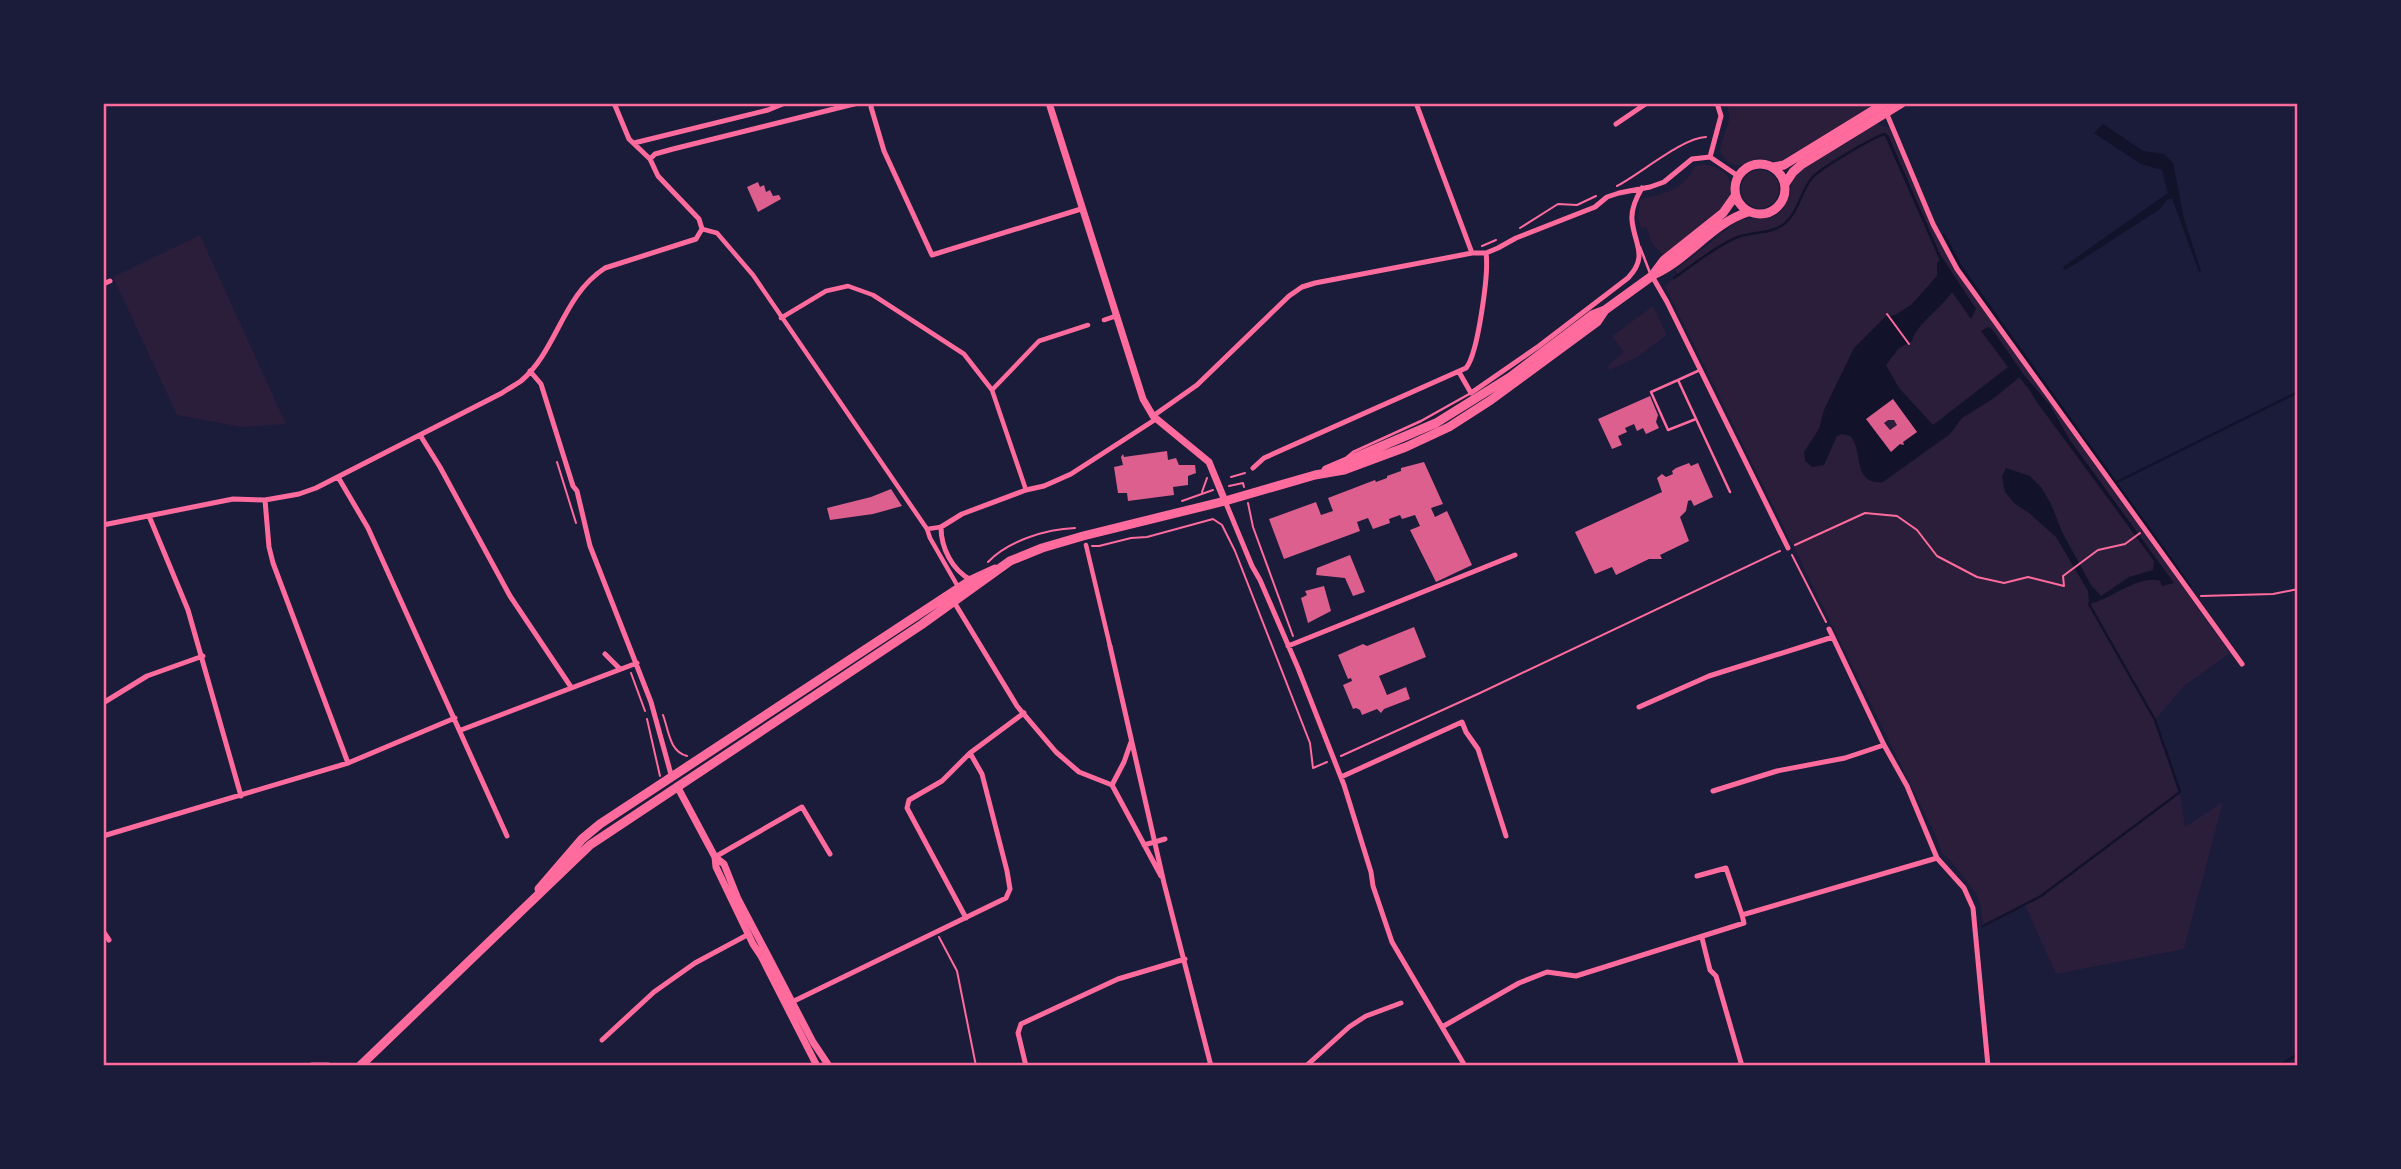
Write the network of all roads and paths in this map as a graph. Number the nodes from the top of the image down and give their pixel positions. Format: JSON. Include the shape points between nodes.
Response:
{"nodes":[{"id":1,"x":614,"y":103,"type":"edge"},
{"id":2,"x":785,"y":103,"type":"edge"},
{"id":3,"x":858,"y":103,"type":"edge"},
{"id":4,"x":872,"y":103,"type":"edge"},
{"id":5,"x":1049,"y":103,"type":"edge"},
{"id":6,"x":1416,"y":103,"type":"edge"},
{"id":7,"x":1647,"y":103,"type":"edge"},
{"id":8,"x":1717,"y":103,"type":"edge"},
{"id":9,"x":1902,"y":103,"type":"edge"},
{"id":10,"x":1886,"y":108,"type":"edge"},
{"id":11,"x":1616,"y":124,"type":"dead end"},
{"id":12,"x":668,"y":135,"type":"junction"},
{"id":13,"x":1714,"y":139,"type":"junction"},
{"id":14,"x":635,"y":143,"type":"junction"},
{"id":15,"x":673,"y":149,"type":"junction"},
{"id":16,"x":1710,"y":156,"type":"junction"},
{"id":17,"x":650,"y":159,"type":"junction"},
{"id":18,"x":1773,"y":167,"type":"junction"},
{"id":19,"x":1738,"y":176,"type":"junction"},
{"id":20,"x":1785,"y":184,"type":"junction"},
{"id":21,"x":1614,"y":187,"type":"dead end"},
{"id":22,"x":1642,"y":188,"type":"junction"},
{"id":23,"x":1604,"y":192,"type":"dead end"},
{"id":24,"x":1735,"y":196,"type":"junction"},
{"id":25,"x":1081,"y":209,"type":"junction"},
{"id":26,"x":1748,"y":212,"type":"junction"},
{"id":27,"x":1519,"y":228,"type":"dead end"},
{"id":28,"x":702,"y":229,"type":"junction"},
{"id":29,"x":1500,"y":238,"type":"dead end"},
{"id":30,"x":1638,"y":240,"type":"junction"},
{"id":31,"x":1472,"y":253,"type":"junction"},
{"id":32,"x":1486,"y":253,"type":"junction"},
{"id":33,"x":1651,"y":276,"type":"junction"},
{"id":34,"x":110,"y":281,"type":"dead end"},
{"id":35,"x":103,"y":284,"type":"edge"},
{"id":36,"x":1605,"y":310,"type":"junction"},
{"id":37,"x":1887,"y":314,"type":"dead end"},
{"id":38,"x":1116,"y":316,"type":"junction"},
{"id":39,"x":781,"y":318,"type":"junction"},
{"id":40,"x":1104,"y":320,"type":"dead end"},
{"id":41,"x":1088,"y":325,"type":"dead end"},
{"id":42,"x":1909,"y":344,"type":"dead end"},
{"id":43,"x":1700,"y":370,"type":"junction"},
{"id":44,"x":530,"y":371,"type":"junction"},
{"id":45,"x":1459,"y":372,"type":"junction"},
{"id":46,"x":1678,"y":380,"type":"junction"},
{"id":47,"x":992,"y":390,"type":"junction"},
{"id":48,"x":1471,"y":393,"type":"junction"},
{"id":49,"x":1155,"y":417,"type":"junction"},
{"id":50,"x":1696,"y":419,"type":"junction"},
{"id":51,"x":420,"y":435,"type":"junction"},
{"id":52,"x":1343,"y":461,"type":"junction"},
{"id":53,"x":1209,"y":462,"type":"junction"},
{"id":54,"x":1253,"y":467,"type":"dead end"},
{"id":55,"x":1246,"y":472,"type":"dead end"},
{"id":56,"x":1315,"y":475,"type":"junction"},
{"id":57,"x":338,"y":477,"type":"junction"},
{"id":58,"x":1231,"y":477,"type":"dead end"},
{"id":59,"x":1243,"y":483,"type":"dead end"},
{"id":60,"x":1026,"y":490,"type":"junction"},
{"id":61,"x":1730,"y":492,"type":"dead end"},
{"id":62,"x":1246,"y":494,"type":"junction"},
{"id":63,"x":265,"y":500,"type":"junction"},
{"id":64,"x":1225,"y":501,"type":"junction"},
{"id":65,"x":1205,"y":506,"type":"junction"},
{"id":66,"x":149,"y":516,"type":"junction"},
{"id":67,"x":103,"y":525,"type":"edge"},
{"id":68,"x":941,"y":527,"type":"junction"},
{"id":69,"x":927,"y":529,"type":"junction"},
{"id":70,"x":2135,"y":537,"type":"dead end"},
{"id":71,"x":1086,"y":545,"type":"dead end"},
{"id":72,"x":1788,"y":548,"type":"junction"},
{"id":73,"x":1515,"y":555,"type":"dead end"},
{"id":74,"x":1003,"y":566,"type":"junction"},
{"id":75,"x":971,"y":580,"type":"junction"},
{"id":76,"x":957,"y":585,"type":"dead end"},
{"id":77,"x":2298,"y":589,"type":"edge"},
{"id":78,"x":2193,"y":597,"type":"junction"},
{"id":79,"x":951,"y":598,"type":"junction"},
{"id":80,"x":1829,"y":629,"type":"joint"},
{"id":81,"x":1833,"y":637,"type":"junction"},
{"id":82,"x":1296,"y":643,"type":"junction"},
{"id":83,"x":1110,"y":646,"type":"joint"},
{"id":84,"x":1288,"y":646,"type":"junction"},
{"id":85,"x":604,"y":654,"type":"dead end"},
{"id":86,"x":202,"y":656,"type":"junction"},
{"id":87,"x":637,"y":663,"type":"junction"},
{"id":88,"x":2242,"y":664,"type":"dead end"},
{"id":89,"x":628,"y":666,"type":"junction"},
{"id":90,"x":1298,"y":668,"type":"junction"},
{"id":91,"x":620,"y":669,"type":"junction"},
{"id":92,"x":1283,"y":672,"type":"junction"},
{"id":93,"x":570,"y":687,"type":"junction"},
{"id":94,"x":103,"y":703,"type":"edge"},
{"id":95,"x":1639,"y":706,"type":"dead end"},
{"id":96,"x":660,"y":707,"type":"dead end"},
{"id":97,"x":1024,"y":713,"type":"junction"},
{"id":98,"x":455,"y":718,"type":"junction"},
{"id":99,"x":461,"y":730,"type":"junction"},
{"id":100,"x":1132,"y":739,"type":"junction"},
{"id":101,"x":1884,"y":745,"type":"junction"},
{"id":102,"x":970,"y":753,"type":"junction"},
{"id":103,"x":695,"y":754,"type":"dead end"},
{"id":104,"x":1333,"y":760,"type":"junction"},
{"id":105,"x":348,"y":763,"type":"junction"},
{"id":106,"x":660,"y":777,"type":"dead end"},
{"id":107,"x":1340,"y":777,"type":"junction"},
{"id":108,"x":675,"y":782,"type":"junction"},
{"id":109,"x":1112,"y":785,"type":"junction"},
{"id":110,"x":1713,"y":791,"type":"dead end"},
{"id":111,"x":241,"y":796,"type":"junction"},
{"id":112,"x":1506,"y":835,"type":"dead end"},
{"id":113,"x":103,"y":836,"type":"edge"},
{"id":114,"x":507,"y":836,"type":"dead end"},
{"id":115,"x":1165,"y":839,"type":"dead end"},
{"id":116,"x":1156,"y":842,"type":"junction"},
{"id":117,"x":1144,"y":845,"type":"junction"},
{"id":118,"x":830,"y":854,"type":"dead end"},
{"id":119,"x":715,"y":857,"type":"junction"},
{"id":120,"x":1937,"y":858,"type":"junction"},
{"id":121,"x":1698,"y":876,"type":"dead end"},
{"id":122,"x":1164,"y":883,"type":"junction"},
{"id":123,"x":1742,"y":915,"type":"junction"},
{"id":124,"x":966,"y":918,"type":"junction"},
{"id":125,"x":103,"y":932,"type":"edge"},
{"id":126,"x":752,"y":933,"type":"junction"},
{"id":127,"x":937,"y":933,"type":"junction"},
{"id":128,"x":1702,"y":938,"type":"junction"},
{"id":129,"x":109,"y":940,"type":"dead end"},
{"id":130,"x":1185,"y":959,"type":"junction"},
{"id":131,"x":792,"y":1002,"type":"junction"},
{"id":132,"x":1401,"y":1003,"type":"dead end"},
{"id":133,"x":1442,"y":1027,"type":"junction"},
{"id":134,"x":602,"y":1040,"type":"dead end"},
{"id":135,"x":823,"y":1055,"type":"junction"},
{"id":136,"x":815,"y":1063,"type":"edge"},
{"id":137,"x":312,"y":1066,"type":"edge"},
{"id":138,"x":328,"y":1066,"type":"edge"},
{"id":139,"x":360,"y":1066,"type":"edge"},
{"id":140,"x":829,"y":1066,"type":"edge"},
{"id":141,"x":976,"y":1066,"type":"edge"},
{"id":142,"x":1026,"y":1066,"type":"edge"},
{"id":143,"x":1211,"y":1066,"type":"edge"},
{"id":144,"x":1306,"y":1066,"type":"edge"},
{"id":145,"x":1465,"y":1066,"type":"edge"},
{"id":146,"x":1742,"y":1066,"type":"edge"},
{"id":147,"x":1988,"y":1066,"type":"edge"}],
"edges":[{"from":1,"to":14,"type":"street"},
{"from":2,"to":12,"type":"street"},
{"from":3,"to":15,"type":"street"},
{"from":4,"to":25,"type":"street","via":[[884,151],[932,255]]},
{"from":5,"to":25,"type":"street"},
{"from":6,"to":31,"type":"street"},
{"from":7,"to":11,"type":"street"},
{"from":8,"to":13,"type":"street","via":[[1721,116]]},
{"from":9,"to":10,"type":"main road"},
{"from":10,"to":18,"type":"main road"},
{"from":10,"to":20,"type":"main road","via":[[1801,165]]},
{"from":10,"to":78,"type":"street","via":[[1933,224],[1957,269]]},
{"from":12,"to":14,"type":"street"},
{"from":12,"to":15,"type":"street","via":[[666,143]]},
{"from":13,"to":16,"type":"street"},
{"from":13,"to":21,"type":"path","via":[[1693,138]]},
{"from":14,"to":17,"type":"street"},
{"from":15,"to":17,"type":"street"},
{"from":16,"to":19,"type":"street"},
{"from":16,"to":22,"type":"street","via":[[1692,159],[1664,182]]},
{"from":17,"to":28,"type":"street","via":[[654,172],[699,219]]},
{"from":18,"to":19,"type":"main road","via":[[1753,165]]},
{"from":18,"to":20,"type":"main road"},
{"from":19,"to":24,"type":"main road"},
{"from":20,"to":26,"type":"main road","via":[[1784,198],[1776,209],[1762,215]]},
{"from":22,"to":30,"type":"street","via":[[1632,217]]},
{"from":22,"to":32,"type":"street","via":[[1607,197],[1595,208]]},
{"from":23,"to":27,"type":"path","via":[[1577,205],[1558,204]]},
{"from":24,"to":26,"type":"main road"},
{"from":24,"to":33,"type":"main road","via":[[1723,213]]},
{"from":25,"to":38,"type":"street"},
{"from":26,"to":33,"type":"main road","via":[[1729,221],[1670,268]]},
{"from":28,"to":39,"type":"street","via":[[717,233],[728,245]]},
{"from":28,"to":44,"type":"street","via":[[696,239],[593,276],[572,300]]},
{"from":29,"to":31,"type":"path"},
{"from":30,"to":33,"type":"lane"},
{"from":30,"to":48,"type":"street","via":[[1638,265],[1628,278]]},
{"from":31,"to":32,"type":"street"},
{"from":31,"to":49,"type":"street","via":[[1302,287],[1197,385]]},
{"from":32,"to":45,"type":"street","via":[[1475,348],[1470,363]]},
{"from":33,"to":36,"type":"main road"},
{"from":33,"to":43,"type":"street"},
{"from":34,"to":35,"type":"street"},
{"from":36,"to":52,"type":"main road","via":[[1436,423]]},
{"from":36,"to":56,"type":"main road","via":[[1597,322],[1449,427],[1344,470]]},
{"from":37,"to":42,"type":"path"},
{"from":38,"to":40,"type":"street"},
{"from":38,"to":49,"type":"street","via":[[1147,409]]},
{"from":39,"to":47,"type":"street","via":[[826,291],[848,286],[873,295],[964,354]]},
{"from":39,"to":69,"type":"street"},
{"from":41,"to":47,"type":"street","via":[[1039,341]]},
{"from":43,"to":46,"type":"lane"},
{"from":43,"to":72,"type":"street"},
{"from":44,"to":51,"type":"street","via":[[502,393]]},
{"from":44,"to":87,"type":"street","via":[[541,384],[593,554]]},
{"from":45,"to":48,"type":"street"},
{"from":45,"to":54,"type":"street","via":[[1264,458]]},
{"from":46,"to":50,"type":"lane"},
{"from":46,"to":50,"type":"lane","via":[[1651,392],[1668,430]]},
{"from":47,"to":60,"type":"street"},
{"from":48,"to":52,"type":"lane"},
{"from":49,"to":53,"type":"street"},
{"from":49,"to":60,"type":"street","via":[[1071,474]]},
{"from":50,"to":61,"type":"lane"},
{"from":51,"to":57,"type":"street"},
{"from":51,"to":93,"type":"street","via":[[510,596]]},
{"from":52,"to":56,"type":"main road"},
{"from":53,"to":64,"type":"street"},
{"from":53,"to":65,"type":"path","via":[[1201,493]]},
{"from":55,"to":58,"type":"path"},
{"from":56,"to":62,"type":"main road"},
{"from":57,"to":63,"type":"street","via":[[299,494]]},
{"from":57,"to":98,"type":"street","via":[[368,528]]},
{"from":59,"to":62,"type":"path"},
{"from":60,"to":68,"type":"street","via":[[962,514]]},
{"from":62,"to":64,"type":"main road"},
{"from":62,"to":82,"type":"path","via":[[1253,527]]},
{"from":63,"to":66,"type":"street","via":[[233,499]]},
{"from":63,"to":105,"type":"street","via":[[273,563]]},
{"from":64,"to":65,"type":"main road"},
{"from":64,"to":84,"type":"street"},
{"from":65,"to":74,"type":"main road","via":[[1063,542]]},
{"from":65,"to":92,"type":"path","via":[[1209,520],[1222,526],[1235,551]]},
{"from":66,"to":67,"type":"street"},
{"from":66,"to":86,"type":"street"},
{"from":68,"to":69,"type":"street"},
{"from":68,"to":75,"type":"street","via":[[944,547],[956,569]]},
{"from":69,"to":76,"type":"street"},
{"from":70,"to":72,"type":"path","via":[[2098,550],[2063,576],[2064,586],[2028,577],[2004,583],[1977,577],[1937,556],[1917,530],[1898,516],[1865,513]]},
{"from":71,"to":83,"type":"street"},
{"from":72,"to":80,"type":"path"},
{"from":72,"to":104,"type":"path"},
{"from":73,"to":82,"type":"street"},
{"from":74,"to":75,"type":"main road"},
{"from":74,"to":79,"type":"main road","via":[[964,595]]},
{"from":75,"to":79,"type":"main road"},
{"from":77,"to":78,"type":"path"},
{"from":78,"to":88,"type":"street"},
{"from":79,"to":97,"type":"street"},
{"from":79,"to":108,"type":"main road"},
{"from":80,"to":81,"type":"street"},
{"from":81,"to":95,"type":"street","via":[[1709,676]]},
{"from":81,"to":101,"type":"street"},
{"from":82,"to":84,"type":"street"},
{"from":83,"to":100,"type":"street"},
{"from":84,"to":90,"type":"street"},
{"from":85,"to":91,"type":"street"},
{"from":86,"to":94,"type":"street","via":[[148,676]]},
{"from":86,"to":111,"type":"street"},
{"from":87,"to":89,"type":"street"},
{"from":87,"to":108,"type":"street"},
{"from":89,"to":91,"type":"street"},
{"from":89,"to":106,"type":"path","via":[[646,713]]},
{"from":90,"to":92,"type":"path"},
{"from":90,"to":104,"type":"street"},
{"from":91,"to":93,"type":"street"},
{"from":92,"to":104,"type":"path","via":[[1310,743],[1313,768]]},
{"from":93,"to":99,"type":"street"},
{"from":96,"to":103,"type":"path","via":[[676,751]]},
{"from":97,"to":102,"type":"street"},
{"from":97,"to":109,"type":"street","via":[[1066,763]]},
{"from":98,"to":99,"type":"street"},
{"from":98,"to":105,"type":"street"},
{"from":99,"to":114,"type":"street"},
{"from":100,"to":109,"type":"street"},
{"from":100,"to":116,"type":"street"},
{"from":101,"to":110,"type":"street"},
{"from":101,"to":120,"type":"street"},
{"from":102,"to":124,"type":"street","via":[[982,774],[1010,889],[997,904]]},
{"from":102,"to":124,"type":"street","via":[[942,781],[909,800],[907,808]]},
{"from":104,"to":107,"type":"street"},
{"from":105,"to":111,"type":"street"},
{"from":107,"to":112,"type":"street","via":[[1462,722],[1478,749]]},
{"from":107,"to":133,"type":"street","via":[[1392,942]]},
{"from":108,"to":119,"type":"street"},
{"from":108,"to":139,"type":"main road","via":[[590,845]]},
{"from":109,"to":117,"type":"street"},
{"from":111,"to":113,"type":"street"},
{"from":115,"to":116,"type":"street"},
{"from":116,"to":117,"type":"street"},
{"from":116,"to":122,"type":"street"},
{"from":117,"to":122,"type":"street"},
{"from":118,"to":119,"type":"street","via":[[802,807]]},
{"from":119,"to":126,"type":"street","via":[[725,889]]},
{"from":120,"to":123,"type":"street"},
{"from":120,"to":147,"type":"street","via":[[1964,888],[1973,908]]},
{"from":121,"to":123,"type":"street","via":[[1726,868]]},
{"from":122,"to":130,"type":"street"},
{"from":123,"to":128,"type":"street","via":[[1744,923]]},
{"from":124,"to":127,"type":"street"},
{"from":125,"to":129,"type":"street"},
{"from":126,"to":131,"type":"street"},
{"from":126,"to":134,"type":"street","via":[[695,963],[654,992]]},
{"from":126,"to":136,"type":"street"},
{"from":127,"to":131,"type":"street"},
{"from":127,"to":141,"type":"path","via":[[957,971]]},
{"from":128,"to":133,"type":"street","via":[[1576,976],[1547,972]]},
{"from":128,"to":146,"type":"street"},
{"from":130,"to":142,"type":"street","via":[[1118,979],[1021,1024],[1018,1033]]},
{"from":130,"to":143,"type":"street"},
{"from":131,"to":135,"type":"street"},
{"from":132,"to":144,"type":"street","via":[[1349,1027]]},
{"from":133,"to":145,"type":"street"},
{"from":135,"to":136,"type":"street"},
{"from":135,"to":140,"type":"street"},
{"from":137,"to":138,"type":"street"}]}
